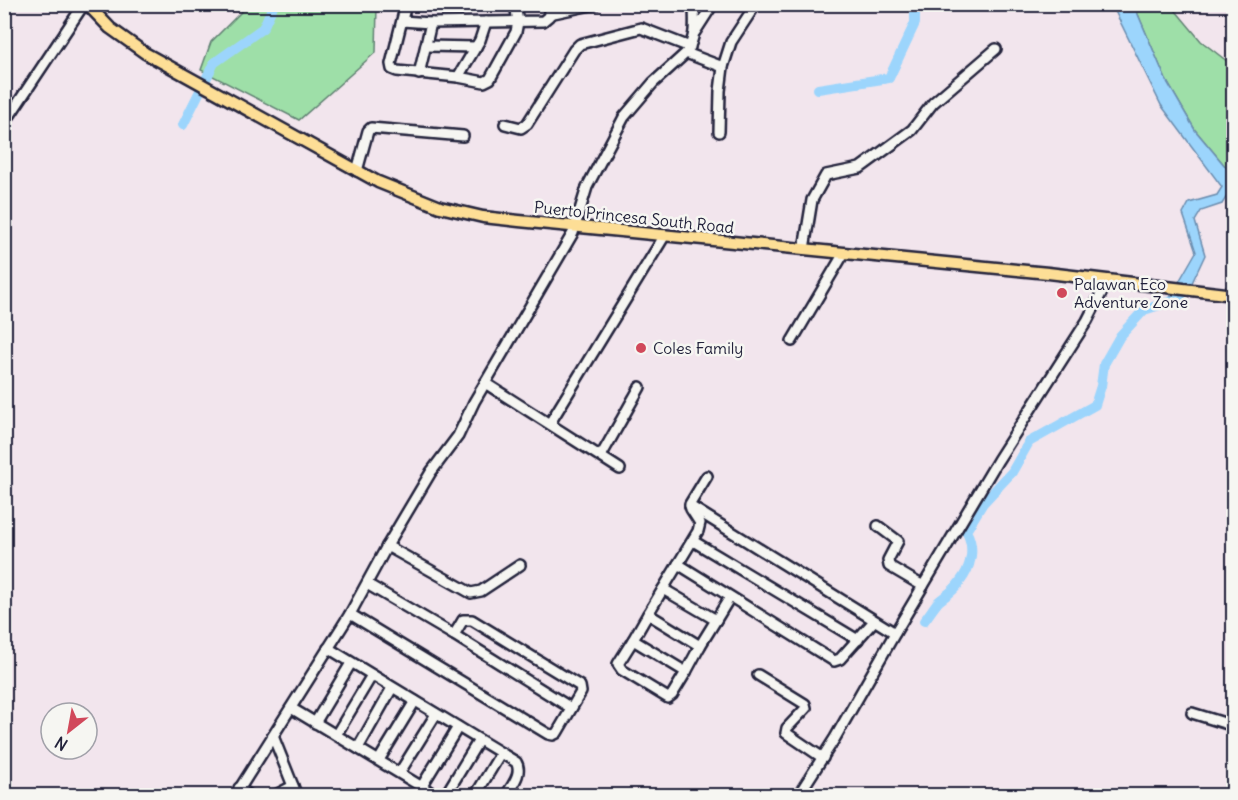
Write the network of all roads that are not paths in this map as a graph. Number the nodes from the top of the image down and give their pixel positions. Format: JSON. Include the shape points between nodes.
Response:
{"nodes":[{"id":1,"x":86,"y":4,"type":"edge"},
{"id":2,"x":406,"y":4,"type":"edge"},
{"id":3,"x":515,"y":4,"type":"edge"},
{"id":4,"x":596,"y":4,"type":"edge"},
{"id":5,"x":694,"y":4,"type":"edge"},
{"id":6,"x":713,"y":4,"type":"edge"},
{"id":7,"x":756,"y":4,"type":"edge"},
{"id":8,"x":549,"y":9,"type":"edge"},
{"id":9,"x":402,"y":21,"type":"junction"},
{"id":10,"x":486,"y":22,"type":"junction"},
{"id":11,"x":518,"y":22,"type":"junction"},
{"id":12,"x":430,"y":23,"type":"junction"},
{"id":13,"x":695,"y":32,"type":"junction"},
{"id":14,"x":426,"y":46,"type":"junction"},
{"id":15,"x":476,"y":47,"type":"junction"},
{"id":16,"x":688,"y":50,"type":"junction"},
{"id":17,"x":996,"y":50,"type":"dead end"},
{"id":18,"x":723,"y":67,"type":"junction"},
{"id":19,"x":419,"y":74,"type":"junction"},
{"id":20,"x":458,"y":77,"type":"junction"},
{"id":21,"x":4,"y":124,"type":"edge"},
{"id":22,"x":505,"y":124,"type":"dead end"},
{"id":23,"x":719,"y":132,"type":"dead end"},
{"id":24,"x":463,"y":136,"type":"dead end"},
{"id":25,"x":357,"y":171,"type":"junction"},
{"id":26,"x":575,"y":226,"type":"junction"},
{"id":27,"x":665,"y":235,"type":"junction"},
{"id":28,"x":804,"y":249,"type":"junction"},
{"id":29,"x":844,"y":253,"type":"junction"},
{"id":30,"x":1108,"y":280,"type":"junction"},
{"id":31,"x":1233,"y":295,"type":"edge"},
{"id":32,"x":792,"y":341,"type":"dead end"},
{"id":33,"x":485,"y":382,"type":"junction"},
{"id":34,"x":640,"y":387,"type":"dead end"},
{"id":35,"x":550,"y":423,"type":"junction"},
{"id":36,"x":601,"y":456,"type":"junction"},
{"id":37,"x":620,"y":469,"type":"dead end"},
{"id":38,"x":707,"y":476,"type":"dead end"},
{"id":39,"x":690,"y":506,"type":"junction"},
{"id":40,"x":878,"y":526,"type":"dead end"},
{"id":41,"x":693,"y":541,"type":"junction"},
{"id":42,"x":387,"y":546,"type":"junction"},
{"id":43,"x":678,"y":564,"type":"junction"},
{"id":44,"x":520,"y":565,"type":"dead end"},
{"id":45,"x":367,"y":584,"type":"junction"},
{"id":46,"x":922,"y":586,"type":"junction"},
{"id":47,"x":663,"y":589,"type":"junction"},
{"id":48,"x":730,"y":597,"type":"junction"},
{"id":49,"x":350,"y":614,"type":"junction"},
{"id":50,"x":648,"y":614,"type":"junction"},
{"id":51,"x":716,"y":620,"type":"junction"},
{"id":52,"x":874,"y":621,"type":"junction"},
{"id":53,"x":895,"y":633,"type":"junction"},
{"id":54,"x":454,"y":635,"type":"junction"},
{"id":55,"x":633,"y":640,"type":"junction"},
{"id":56,"x":858,"y":640,"type":"junction"},
{"id":57,"x":700,"y":646,"type":"junction"},
{"id":58,"x":328,"y":648,"type":"junction"},
{"id":59,"x":351,"y":663,"type":"junction"},
{"id":60,"x":686,"y":672,"type":"junction"},
{"id":61,"x":372,"y":675,"type":"junction"},
{"id":62,"x":758,"y":675,"type":"dead end"},
{"id":63,"x":392,"y":688,"type":"junction"},
{"id":64,"x":415,"y":701,"type":"junction"},
{"id":65,"x":291,"y":708,"type":"junction"},
{"id":66,"x":571,"y":708,"type":"junction"},
{"id":67,"x":1192,"y":713,"type":"dead end"},
{"id":68,"x":436,"y":714,"type":"junction"},
{"id":69,"x":315,"y":723,"type":"junction"},
{"id":70,"x":1233,"y":726,"type":"edge"},
{"id":71,"x":458,"y":727,"type":"junction"},
{"id":72,"x":336,"y":735,"type":"junction"},
{"id":73,"x":273,"y":736,"type":"junction"},
{"id":74,"x":479,"y":740,"type":"junction"},
{"id":75,"x":358,"y":748,"type":"junction"},
{"id":76,"x":501,"y":753,"type":"junction"},
{"id":77,"x":823,"y":758,"type":"junction"},
{"id":78,"x":379,"y":760,"type":"junction"},
{"id":79,"x":400,"y":772,"type":"junction"},
{"id":80,"x":422,"y":786,"type":"junction"},
{"id":81,"x":295,"y":791,"type":"edge"},
{"id":82,"x":237,"y":792,"type":"edge"},
{"id":83,"x":250,"y":795,"type":"edge"},
{"id":84,"x":274,"y":795,"type":"edge"},
{"id":85,"x":437,"y":795,"type":"edge"},
{"id":86,"x":445,"y":795,"type":"edge"},
{"id":87,"x":475,"y":795,"type":"edge"},
{"id":88,"x":506,"y":795,"type":"edge"},
{"id":89,"x":798,"y":795,"type":"edge"}],
"edges":[{"from":1,"to":21,"type":"street"},
{"from":1,"to":25,"type":"main road","name":"Puerto Princesa South Road","via":[[133,46]]},
{"from":2,"to":9,"type":"street"},
{"from":3,"to":11,"type":"street"},
{"from":4,"to":8,"type":"street"},
{"from":5,"to":13,"type":"street"},
{"from":6,"to":13,"type":"street"},
{"from":7,"to":18,"type":"street","via":[[731,42]]},
{"from":8,"to":11,"type":"street","via":[[543,21]]},
{"from":9,"to":12,"type":"street"},
{"from":9,"to":19,"type":"street","via":[[391,67]]},
{"from":10,"to":11,"type":"street"},
{"from":10,"to":12,"type":"street"},
{"from":10,"to":15,"type":"street"},
{"from":11,"to":20,"type":"street","via":[[488,81]]},
{"from":12,"to":14,"type":"street"},
{"from":13,"to":16,"type":"street"},
{"from":14,"to":15,"type":"street"},
{"from":14,"to":19,"type":"street"},
{"from":15,"to":20,"type":"street"},
{"from":16,"to":18,"type":"street"},
{"from":16,"to":22,"type":"street","via":[[667,36],[641,28],[580,44],[527,124],[521,128]]},
{"from":16,"to":26,"type":"street","via":[[624,117],[587,187]]},
{"from":17,"to":28,"type":"street","via":[[933,102],[912,130],[860,168],[826,175],[812,200]]},
{"from":18,"to":23,"type":"street"},
{"from":19,"to":20,"type":"street"},
{"from":24,"to":25,"type":"street","via":[[371,128]]},
{"from":25,"to":26,"type":"main road","name":"Puerto Princesa South Road","via":[[440,207],[483,217]]},
{"from":26,"to":27,"type":"main road","name":"Puerto Princesa South Road"},
{"from":26,"to":33,"type":"street"},
{"from":27,"to":28,"type":"main road","name":"Puerto Princesa South Road"},
{"from":27,"to":35,"type":"street"},
{"from":28,"to":29,"type":"main road","name":"Puerto Princesa South Road"},
{"from":29,"to":30,"type":"main road","name":"Puerto Princesa South Road"},
{"from":29,"to":32,"type":"street"},
{"from":30,"to":31,"type":"main road","name":"Puerto Princesa South Road"},
{"from":30,"to":46,"type":"street","via":[[1087,321]]},
{"from":33,"to":35,"type":"street"},
{"from":33,"to":42,"type":"street","via":[[458,436]]},
{"from":34,"to":36,"type":"street"},
{"from":35,"to":36,"type":"street"},
{"from":36,"to":37,"type":"street"},
{"from":38,"to":39,"type":"street"},
{"from":39,"to":41,"type":"street","via":[[700,523]]},
{"from":39,"to":52,"type":"street"},
{"from":40,"to":46,"type":"street","via":[[898,541],[887,562],[889,566]]},
{"from":41,"to":43,"type":"street"},
{"from":41,"to":56,"type":"street"},
{"from":42,"to":44,"type":"street","via":[[471,593],[481,591]]},
{"from":42,"to":45,"type":"street"},
{"from":43,"to":47,"type":"street"},
{"from":43,"to":48,"type":"street"},
{"from":45,"to":49,"type":"street"},
{"from":45,"to":54,"type":"street"},
{"from":46,"to":53,"type":"street"},
{"from":47,"to":50,"type":"street"},
{"from":47,"to":51,"type":"street"},
{"from":48,"to":51,"type":"street"},
{"from":48,"to":56,"type":"street","via":[[834,661]]},
{"from":49,"to":58,"type":"street"},
{"from":49,"to":66,"type":"street","via":[[548,734],[557,733]]},
{"from":50,"to":55,"type":"street"},
{"from":50,"to":57,"type":"street"},
{"from":51,"to":57,"type":"street"},
{"from":52,"to":53,"type":"street"},
{"from":52,"to":56,"type":"street"},
{"from":53,"to":77,"type":"street"},
{"from":54,"to":66,"type":"street"},
{"from":54,"to":66,"type":"street","via":[[463,621],[472,620],[578,684],[581,691]]},
{"from":55,"to":60,"type":"street"},
{"from":55,"to":60,"type":"street","via":[[618,664],[621,670],[668,698]]},
{"from":57,"to":60,"type":"street"},
{"from":58,"to":59,"type":"street"},
{"from":58,"to":65,"type":"street"},
{"from":59,"to":61,"type":"street"},
{"from":59,"to":69,"type":"street"},
{"from":61,"to":63,"type":"street"},
{"from":61,"to":72,"type":"street"},
{"from":62,"to":77,"type":"street","via":[[805,704],[806,708],[786,733]]},
{"from":63,"to":64,"type":"street"},
{"from":63,"to":75,"type":"street"},
{"from":64,"to":68,"type":"street"},
{"from":64,"to":78,"type":"street"},
{"from":65,"to":69,"type":"street"},
{"from":65,"to":73,"type":"street"},
{"from":67,"to":70,"type":"street"},
{"from":68,"to":71,"type":"street"},
{"from":68,"to":79,"type":"street"},
{"from":69,"to":72,"type":"street"},
{"from":71,"to":74,"type":"street"},
{"from":71,"to":80,"type":"street"},
{"from":72,"to":75,"type":"street"},
{"from":73,"to":81,"type":"street"},
{"from":73,"to":82,"type":"street"},
{"from":74,"to":76,"type":"street"},
{"from":74,"to":86,"type":"street"},
{"from":75,"to":78,"type":"street"},
{"from":76,"to":87,"type":"street"},
{"from":76,"to":88,"type":"street","via":[[519,767]]},
{"from":77,"to":89,"type":"street"},
{"from":78,"to":79,"type":"street"},
{"from":79,"to":80,"type":"street"},
{"from":80,"to":85,"type":"street"},
{"from":81,"to":84,"type":"street"},
{"from":82,"to":83,"type":"street"}]}
